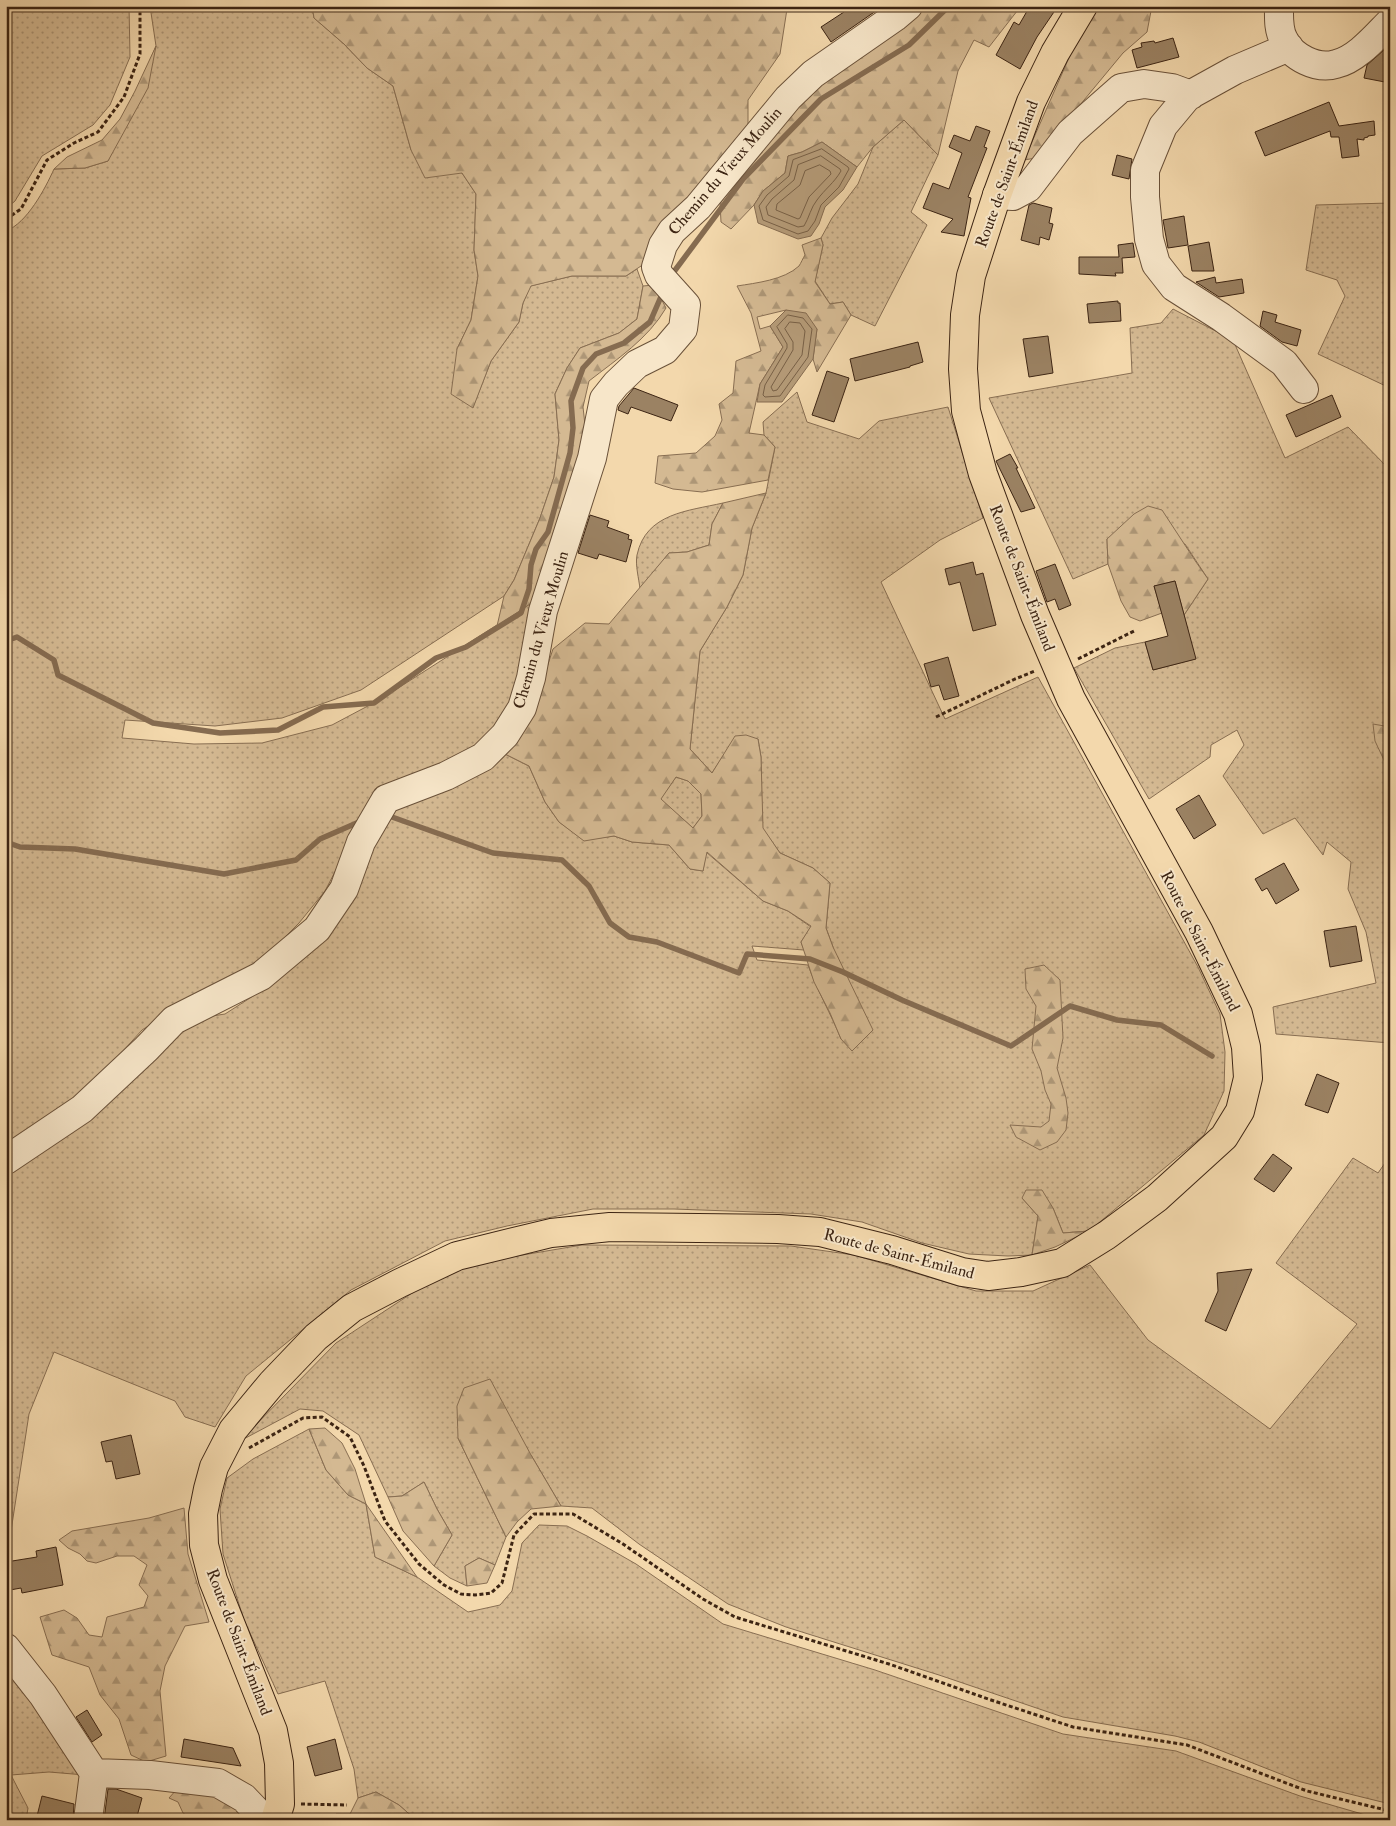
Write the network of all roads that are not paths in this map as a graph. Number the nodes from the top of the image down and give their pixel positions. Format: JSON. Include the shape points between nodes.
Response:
{"nodes":[{"id":1,"x":908,"y":6,"type":"edge"},
{"id":2,"x":1083,"y":6,"type":"edge"},
{"id":3,"x":1280,"y":6,"type":"edge"},
{"id":4,"x":1390,"y":22,"type":"edge"},
{"id":5,"x":1289,"y":47,"type":"junction"},
{"id":6,"x":1191,"y":95,"type":"junction"},
{"id":7,"x":997,"y":195,"type":"junction"},
{"id":8,"x":1304,"y":389,"type":"dead end"},
{"id":9,"x":6,"y":1160,"type":"edge"},
{"id":10,"x":6,"y":1648,"type":"edge"},
{"id":11,"x":94,"y":1773,"type":"junction"},
{"id":12,"x":273,"y":1815,"type":"edge"},
{"id":13,"x":88,"y":1820,"type":"edge"}],
"edges":[{"from":1,"to":9,"type":"street","name":"Chemin du Vieux Moulin","via":[[813,74],[788,98],[663,245],[656,268],[686,304],[683,328],[665,350],[637,364],[604,400],[592,458],[543,611],[531,678],[522,708],[505,735],[483,757],[446,776],[386,799],[361,842],[344,889],[317,929],[261,976],[174,1020],[82,1109]]},
{"from":2,"to":7,"type":"main road","name":"Route de Saint-Émiland","via":[[1054,53],[1031,102]]},
{"from":3,"to":5,"type":"street","via":[[1279,24]]},
{"from":4,"to":5,"type":"street","via":[[1353,56],[1335,65],[1314,64],[1294,54]]},
{"from":5,"to":6,"type":"street","via":[[1235,70]]},
{"from":6,"to":7,"type":"street","via":[[1144,84],[1121,88],[1070,133],[1028,188],[1013,196]]},
{"from":6,"to":8,"type":"street","via":[[1163,126],[1146,170],[1149,239],[1156,264],[1174,287],[1284,363]]},
{"from":7,"to":12,"type":"main road","name":"Route de Saint-Émiland","via":[[971,276],[965,315],[963,369],[966,411],[983,474],[1070,700],[1199,932],[1238,1014],[1246,1047],[1248,1078],[1240,1111],[1224,1137],[1157,1198],[1107,1236],[1062,1263],[988,1276],[962,1272],[820,1232],[610,1227],[551,1233],[457,1256],[352,1308],[316,1337],[272,1383],[234,1430],[214,1467],[203,1514],[204,1545],[213,1580],[273,1731],[280,1763]]},
{"from":10,"to":11,"type":"street","via":[[43,1695]]},
{"from":11,"to":12,"type":"street","via":[[150,1775],[218,1783]]},
{"from":11,"to":13,"type":"street"}]}
